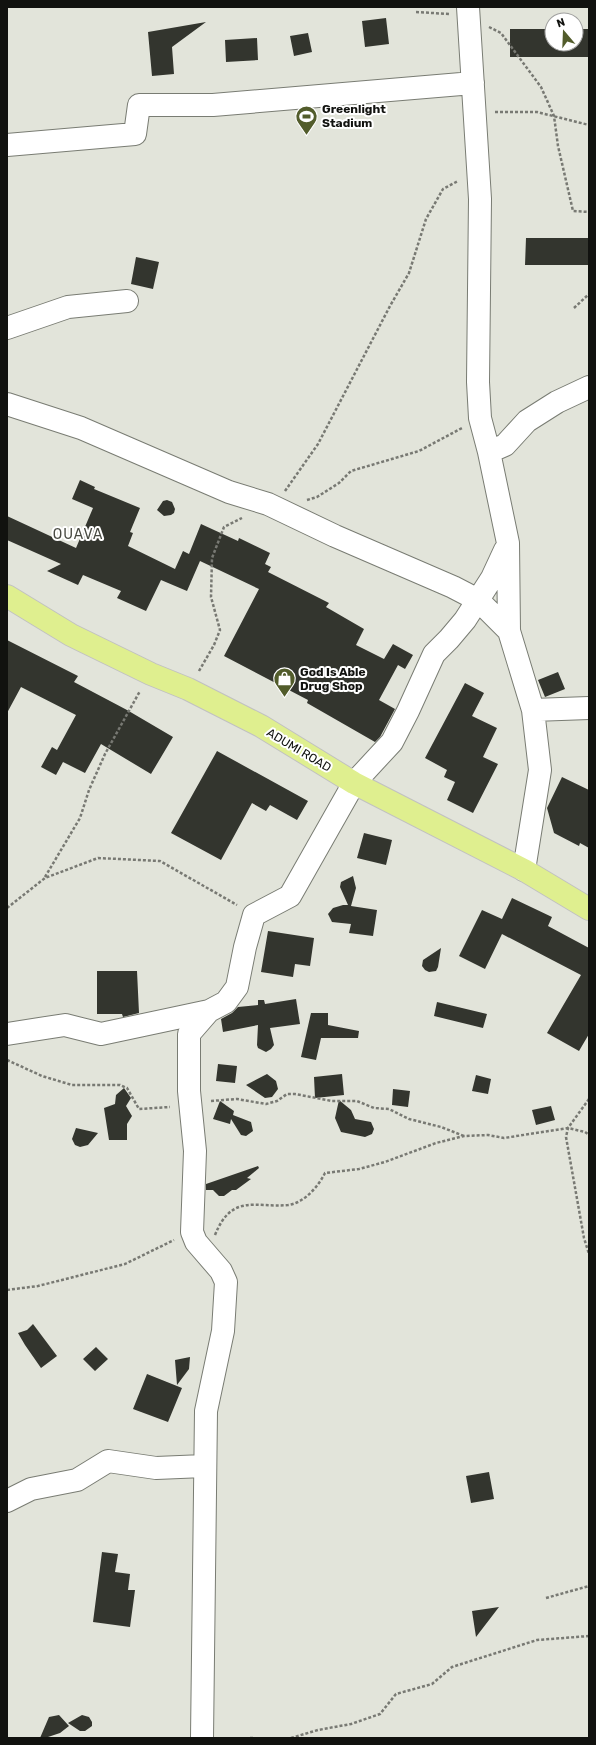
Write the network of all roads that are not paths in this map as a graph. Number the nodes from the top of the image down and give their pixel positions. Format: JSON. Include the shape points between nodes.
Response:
{"nodes":[{"id":1,"x":468,"y":11,"type":"edge"},
{"id":2,"x":473,"y":83,"type":"junction"},
{"id":3,"x":7,"y":145,"type":"edge"},
{"id":4,"x":128,"y":301,"type":"dead end"},
{"id":5,"x":7,"y":328,"type":"edge"},
{"id":6,"x":589,"y":387,"type":"edge"},
{"id":7,"x":7,"y":404,"type":"edge"},
{"id":8,"x":489,"y":452,"type":"junction"},
{"id":9,"x":508,"y":543,"type":"junction"},
{"id":10,"x":7,"y":596,"type":"edge"},
{"id":11,"x":478,"y":600,"type":"junction"},
{"id":12,"x":509,"y":631,"type":"junction"},
{"id":13,"x":589,"y":708,"type":"edge"},
{"id":14,"x":533,"y":710,"type":"junction"},
{"id":15,"x":354,"y":784,"type":"junction"},
{"id":16,"x":524,"y":870,"type":"junction"},
{"id":17,"x":589,"y":909,"type":"edge"},
{"id":18,"x":209,"y":1011,"type":"junction"},
{"id":19,"x":7,"y":1034,"type":"edge"},
{"id":20,"x":204,"y":1466,"type":"junction"},
{"id":21,"x":7,"y":1501,"type":"edge"},
{"id":22,"x":202,"y":1738,"type":"edge"}],
"edges":[{"from":1,"to":2,"type":"street"},
{"from":2,"to":3,"type":"street","via":[[213,105],[139,105],[135,134]]},
{"from":2,"to":8,"type":"street","via":[[480,199],[478,382],[480,418]]},
{"from":4,"to":5,"type":"street","via":[[68,307]]},
{"from":6,"to":8,"type":"street","via":[[557,402],[527,421],[505,445]]},
{"from":7,"to":11,"type":"street","via":[[81,428],[229,492],[268,504]]},
{"from":8,"to":9,"type":"street"},
{"from":9,"to":11,"type":"street","via":[[492,578]]},
{"from":9,"to":12,"type":"street"},
{"from":10,"to":15,"type":"main road","name":"ADUMI ROAD","via":[[71,635],[261,726]]},
{"from":11,"to":12,"type":"street"},
{"from":11,"to":15,"type":"street","via":[[465,620],[434,654],[392,742]]},
{"from":12,"to":14,"type":"street"},
{"from":13,"to":14,"type":"street"},
{"from":14,"to":16,"type":"street","via":[[540,770]]},
{"from":15,"to":16,"type":"main road","name":"ADUMI ROAD"},
{"from":15,"to":18,"type":"street","via":[[290,896],[254,915],[237,987],[226,1002]]},
{"from":16,"to":17,"type":"main road","name":"ADUMI ROAD"},
{"from":18,"to":19,"type":"street","via":[[101,1034],[65,1024]]},
{"from":18,"to":20,"type":"street","via":[[189,1034],[195,1151],[192,1232],[196,1242],[221,1271],[226,1282],[223,1331],[206,1411]]},
{"from":20,"to":21,"type":"street","via":[[156,1468],[108,1461],[77,1480],[31,1489]]},
{"from":20,"to":22,"type":"street"}]}
